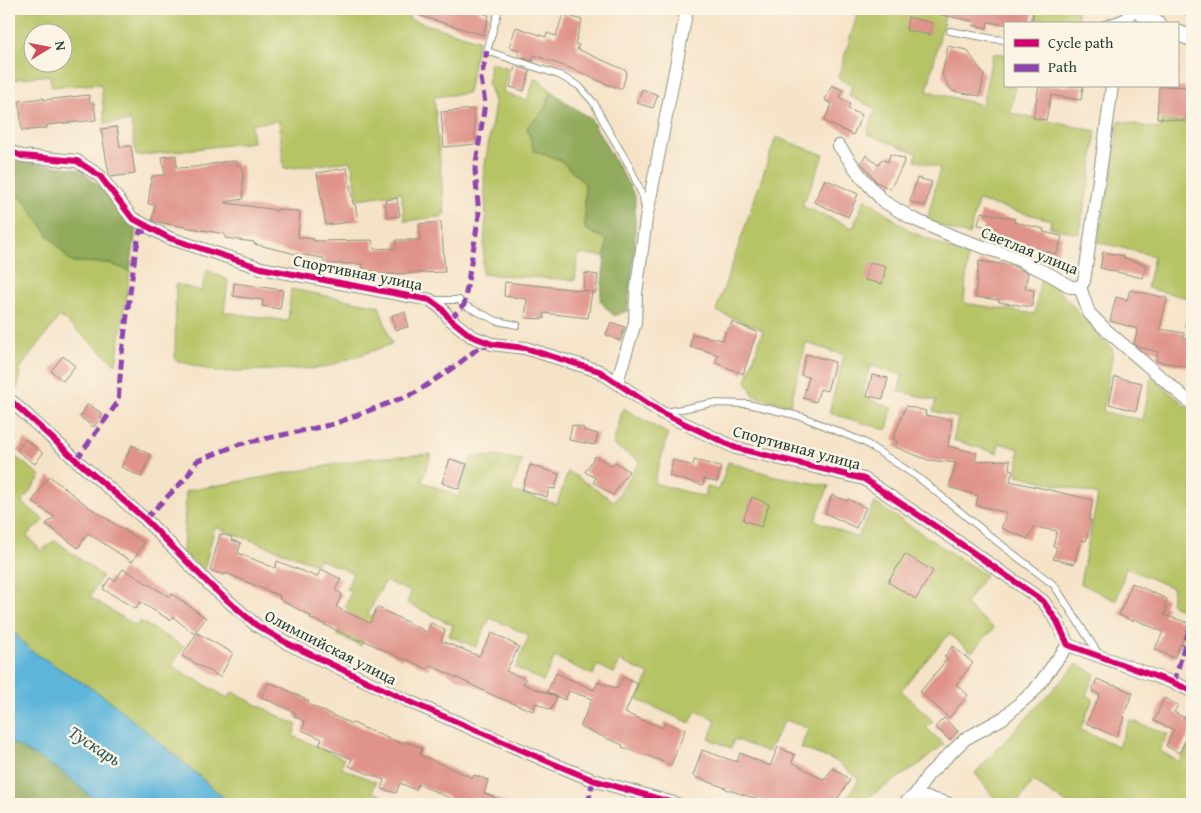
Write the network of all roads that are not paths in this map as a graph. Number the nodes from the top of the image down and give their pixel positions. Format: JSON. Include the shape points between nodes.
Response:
{"nodes":[{"id":1,"x":499,"y":9,"type":"edge"},
{"id":2,"x":687,"y":9,"type":"edge"},
{"id":3,"x":1131,"y":14,"type":"edge"},
{"id":4,"x":1110,"y":22,"type":"edge"},
{"id":5,"x":1155,"y":22,"type":"edge"},
{"id":6,"x":950,"y":31,"type":"dead end"},
{"id":7,"x":1178,"y":33,"type":"edge"},
{"id":8,"x":1192,"y":38,"type":"edge"},
{"id":9,"x":1004,"y":40,"type":"edge"},
{"id":10,"x":1112,"y":88,"type":"edge"},
{"id":11,"x":839,"y":146,"type":"dead end"},
{"id":12,"x":9,"y":151,"type":"edge"},
{"id":13,"x":646,"y":219,"type":"junction"},
{"id":14,"x":1080,"y":287,"type":"junction"},
{"id":15,"x":430,"y":300,"type":"junction"},
{"id":16,"x":517,"y":325,"type":"dead end"},
{"id":17,"x":617,"y":382,"type":"junction"},
{"id":18,"x":9,"y":399,"type":"edge"},
{"id":19,"x":1192,"y":404,"type":"edge"},
{"id":20,"x":662,"y":413,"type":"junction"},
{"id":21,"x":1068,"y":645,"type":"junction"},
{"id":22,"x":1100,"y":657,"type":"junction"},
{"id":23,"x":1192,"y":691,"type":"edge"},
{"id":24,"x":915,"y":795,"type":"junction"},
{"id":25,"x":677,"y":804,"type":"edge"},
{"id":26,"x":904,"y":804,"type":"edge"},
{"id":27,"x":950,"y":804,"type":"edge"}],
"edges":[{"from":1,"to":13,"type":"lane","via":[[487,51],[559,75],[579,86],[594,103],[629,165],[644,197]]},
{"from":2,"to":13,"type":"street"},
{"from":3,"to":4,"type":"lane"},
{"from":3,"to":5,"type":"street"},
{"from":6,"to":9,"type":"lane"},
{"from":7,"to":8,"type":"street"},
{"from":10,"to":14,"type":"street","via":[[1084,281]]},
{"from":11,"to":14,"type":"street","name":"Светлая улица","via":[[883,201],[911,218],[1010,256],[1051,274],[1071,288]]},
{"from":12,"to":15,"type":"street","name":"Спортивная улица","via":[[22,156],[77,161],[100,176],[132,218],[169,238],[260,268]]},
{"from":13,"to":17,"type":"street","via":[[635,323]]},
{"from":14,"to":19,"type":"street","name":"Светлая улица","via":[[1089,313],[1104,330]]},
{"from":15,"to":16,"type":"lane","via":[[459,300],[497,322]]},
{"from":15,"to":17,"type":"street","name":"Спортивная улица","via":[[471,336],[492,344],[525,348],[599,371]]},
{"from":17,"to":20,"type":"street","name":"Спортивная улица"},
{"from":18,"to":25,"type":"street","name":"Олимпийская улица","via":[[146,519],[211,586],[256,625],[408,701],[554,764],[594,780]]},
{"from":20,"to":21,"type":"street","name":"Спортивная улица","via":[[736,448],[864,479],[1043,600]]},
{"from":20,"to":22,"type":"lane","via":[[712,403],[748,404],[803,417],[864,442],[920,478],[1054,584]]},
{"from":21,"to":22,"type":"street"},
{"from":21,"to":24,"type":"street","via":[[1034,691],[1003,718],[966,739],[928,774]]},
{"from":22,"to":23,"type":"street"},
{"from":24,"to":26,"type":"street"},
{"from":24,"to":27,"type":"street"}]}
